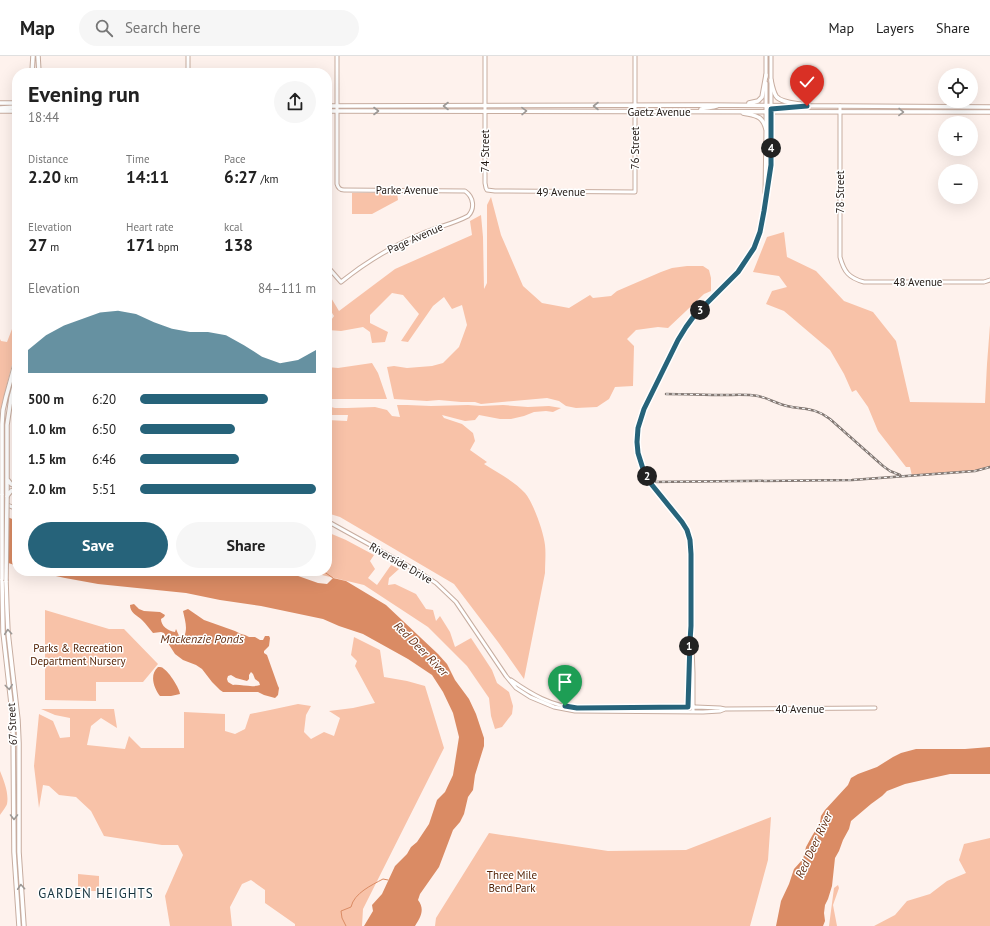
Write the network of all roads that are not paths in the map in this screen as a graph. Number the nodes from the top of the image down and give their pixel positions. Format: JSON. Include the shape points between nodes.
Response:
{"nodes":[{"id":1,"x":33,"y":56,"type":"edge"},
{"id":2,"x":38,"y":56,"type":"edge"},
{"id":3,"x":188,"y":56,"type":"edge"},
{"id":4,"x":337,"y":56,"type":"edge"},
{"id":5,"x":485,"y":56,"type":"edge"},
{"id":6,"x":635,"y":56,"type":"edge"},
{"id":7,"x":766,"y":56,"type":"edge"},
{"id":8,"x":771,"y":56,"type":"edge"},
{"id":9,"x":32,"y":68,"type":"edge"},
{"id":10,"x":38,"y":68,"type":"edge"},
{"id":11,"x":188,"y":68,"type":"edge"},
{"id":12,"x":766,"y":75,"type":"junction"},
{"id":13,"x":771,"y":80,"type":"junction"},
{"id":14,"x":12,"y":102,"type":"edge"},
{"id":15,"x":0,"y":103,"type":"edge"},
{"id":16,"x":722,"y":105,"type":"junction"},
{"id":17,"x":739,"y":105,"type":"junction"},
{"id":18,"x":766,"y":105,"type":"junction"},
{"id":19,"x":332,"y":106,"type":"edge"},
{"id":20,"x":337,"y":106,"type":"junction"},
{"id":21,"x":485,"y":106,"type":"junction"},
{"id":22,"x":635,"y":106,"type":"junction"},
{"id":23,"x":807,"y":106,"type":"junction"},
{"id":24,"x":840,"y":106,"type":"junction"},
{"id":25,"x":12,"y":107,"type":"edge"},
{"id":26,"x":990,"y":107,"type":"edge"},
{"id":27,"x":0,"y":108,"type":"edge"},
{"id":28,"x":770,"y":109,"type":"junction"},
{"id":29,"x":0,"y":111,"type":"edge"},
{"id":30,"x":332,"y":111,"type":"edge"},
{"id":31,"x":337,"y":111,"type":"junction"},
{"id":32,"x":485,"y":111,"type":"junction"},
{"id":33,"x":738,"y":111,"type":"junction"},
{"id":34,"x":840,"y":111,"type":"junction"},
{"id":35,"x":12,"y":112,"type":"edge"},
{"id":36,"x":635,"y":112,"type":"junction"},
{"id":37,"x":701,"y":112,"type":"junction"},
{"id":38,"x":990,"y":112,"type":"edge"},
{"id":39,"x":766,"y":129,"type":"junction"},
{"id":40,"x":487,"y":190,"type":"joint"},
{"id":41,"x":465,"y":191,"type":"joint"},
{"id":42,"x":635,"y":192,"type":"joint"},
{"id":43,"x":764,"y":211,"type":"junction"},
{"id":44,"x":332,"y":272,"type":"edge"},
{"id":45,"x":848,"y":275,"type":"joint"},
{"id":46,"x":990,"y":280,"type":"edge"},
{"id":47,"x":12,"y":375,"type":"edge"},
{"id":48,"x":12,"y":394,"type":"edge"},
{"id":49,"x":1,"y":473,"type":"edge"},
{"id":50,"x":7,"y":478,"type":"junction"},
{"id":51,"x":12,"y":485,"type":"edge"},
{"id":52,"x":12,"y":490,"type":"edge"},
{"id":53,"x":1,"y":491,"type":"edge"},
{"id":54,"x":7,"y":498,"type":"junction"},
{"id":55,"x":0,"y":502,"type":"edge"},
{"id":56,"x":12,"y":507,"type":"edge"},
{"id":57,"x":332,"y":524,"type":"edge"},
{"id":58,"x":691,"y":626,"type":"junction"},
{"id":59,"x":693,"y":707,"type":"junction"},
{"id":60,"x":875,"y":708,"type":"dead end"},
{"id":61,"x":688,"y":709,"type":"junction"},
{"id":62,"x":725,"y":709,"type":"junction"},
{"id":63,"x":693,"y":712,"type":"junction"},
{"id":64,"x":19,"y":926,"type":"edge"},
{"id":65,"x":24,"y":926,"type":"edge"}],
"edges":[{"from":1,"to":9,"type":"main road"},
{"from":2,"to":10,"type":"main road"},
{"from":3,"to":11,"type":"street"},
{"from":4,"to":20,"type":"street"},
{"from":5,"to":21,"type":"street","name":"74 Street"},
{"from":6,"to":22,"type":"street","name":"76 Street"},
{"from":7,"to":12,"type":"street"},
{"from":8,"to":13,"type":"street"},
{"from":12,"to":17,"type":"main road","via":[[760,100]]},
{"from":12,"to":18,"type":"street"},
{"from":13,"to":23,"type":"main road","via":[[774,93],[781,100]]},
{"from":13,"to":28,"type":"street"},
{"from":14,"to":15,"type":"main road"},
{"from":16,"to":17,"type":"main road","name":"Gaetz Avenue"},
{"from":16,"to":22,"type":"main road","name":"Gaetz Avenue"},
{"from":16,"to":37,"type":"main road","via":[[703,108]]},
{"from":17,"to":18,"type":"main road","name":"Gaetz Avenue"},
{"from":18,"to":28,"type":"main road","name":"Gaetz Avenue"},
{"from":18,"to":28,"type":"street"},
{"from":19,"to":20,"type":"main road","name":"Gaetz Avenue"},
{"from":21,"to":20,"type":"main road","name":"Gaetz Avenue","one_way":true},
{"from":20,"to":31,"type":"street"},
{"from":22,"to":21,"type":"main road","name":"Gaetz Avenue","one_way":true},
{"from":21,"to":32,"type":"street","name":"74 Street"},
{"from":22,"to":36,"type":"street","name":"76 Street"},
{"from":23,"to":24,"type":"main road","name":"Gaetz Avenue"},
{"from":23,"to":28,"type":"main road","name":"Gaetz Avenue"},
{"from":24,"to":26,"type":"main road","name":"Gaetz Avenue"},
{"from":24,"to":34,"type":"street","name":"78 Street"},
{"from":25,"to":27,"type":"main road"},
{"from":28,"to":33,"type":"main road","name":"Gaetz Avenue"},
{"from":28,"to":34,"type":"main road","name":"Gaetz Avenue"},
{"from":28,"to":39,"type":"street"},
{"from":28,"to":43,"type":"street","via":[[771,165]]},
{"from":29,"to":35,"type":"main road"},
{"from":30,"to":31,"type":"main road","name":"Gaetz Avenue"},
{"from":31,"to":32,"type":"main road","name":"Gaetz Avenue","one_way":true},
{"from":31,"to":41,"type":"street","name":"Parke Avenue","via":[[337,184],[341,189]]},
{"from":32,"to":36,"type":"main road","name":"Gaetz Avenue","one_way":true},
{"from":32,"to":40,"type":"street","name":"74 Street"},
{"from":33,"to":37,"type":"main road","name":"Gaetz Avenue"},
{"from":33,"to":39,"type":"main road","via":[[760,118]]},
{"from":34,"to":38,"type":"main road","name":"Gaetz Avenue","one_way":true},
{"from":34,"to":45,"type":"street","name":"78 Street","via":[[840,257]]},
{"from":36,"to":37,"type":"main road","name":"Gaetz Avenue"},
{"from":36,"to":42,"type":"street","name":"76 Street"},
{"from":39,"to":43,"type":"street"},
{"from":40,"to":42,"type":"street","name":"49 Avenue"},
{"from":41,"to":44,"type":"street","name":"Page Avenue","via":[[473,204],[468,216],[403,242],[341,282]]},
{"from":43,"to":58,"type":"street","via":[[754,248],[738,272],[686,327],[644,409],[638,428],[638,453],[644,472],[682,522],[690,540]]},
{"from":45,"to":46,"type":"street","name":"48 Avenue","via":[[864,282]]},
{"from":47,"to":49,"type":"main road","name":"67 Street","via":[[3,410]]},
{"from":48,"to":50,"type":"main road","name":"67 Street","via":[[7,425]]},
{"from":49,"to":53,"type":"main road","name":"67 Street"},
{"from":50,"to":51,"type":"main road"},
{"from":50,"to":54,"type":"main road","name":"67 Street"},
{"from":52,"to":54,"type":"main road"},
{"from":53,"to":64,"type":"main road","name":"67 Street","one_way":true,"bridge":true,"via":[[3,632],[13,721],[14,838]]},
{"from":65,"to":54,"type":"main road","name":"67 Street","one_way":true,"bridge":true,"via":[[19,852],[18,728],[6,581]]},
{"from":55,"to":56,"type":"street"},
{"from":57,"to":61,"type":"street","name":"Riverside Drive","via":[[419,572],[442,588],[456,602],[506,676],[533,695],[571,707]]},
{"from":58,"to":59,"type":"street"},
{"from":58,"to":61,"type":"street"},
{"from":59,"to":61,"type":"street","name":"Riverside Drive"},
{"from":59,"to":62,"type":"street","name":"40 Avenue"},
{"from":59,"to":63,"type":"street"},
{"from":60,"to":62,"type":"street","name":"40 Avenue"},
{"from":61,"to":63,"type":"street","name":"40 Avenue"},
{"from":62,"to":63,"type":"street","name":"40 Avenue"}]}
